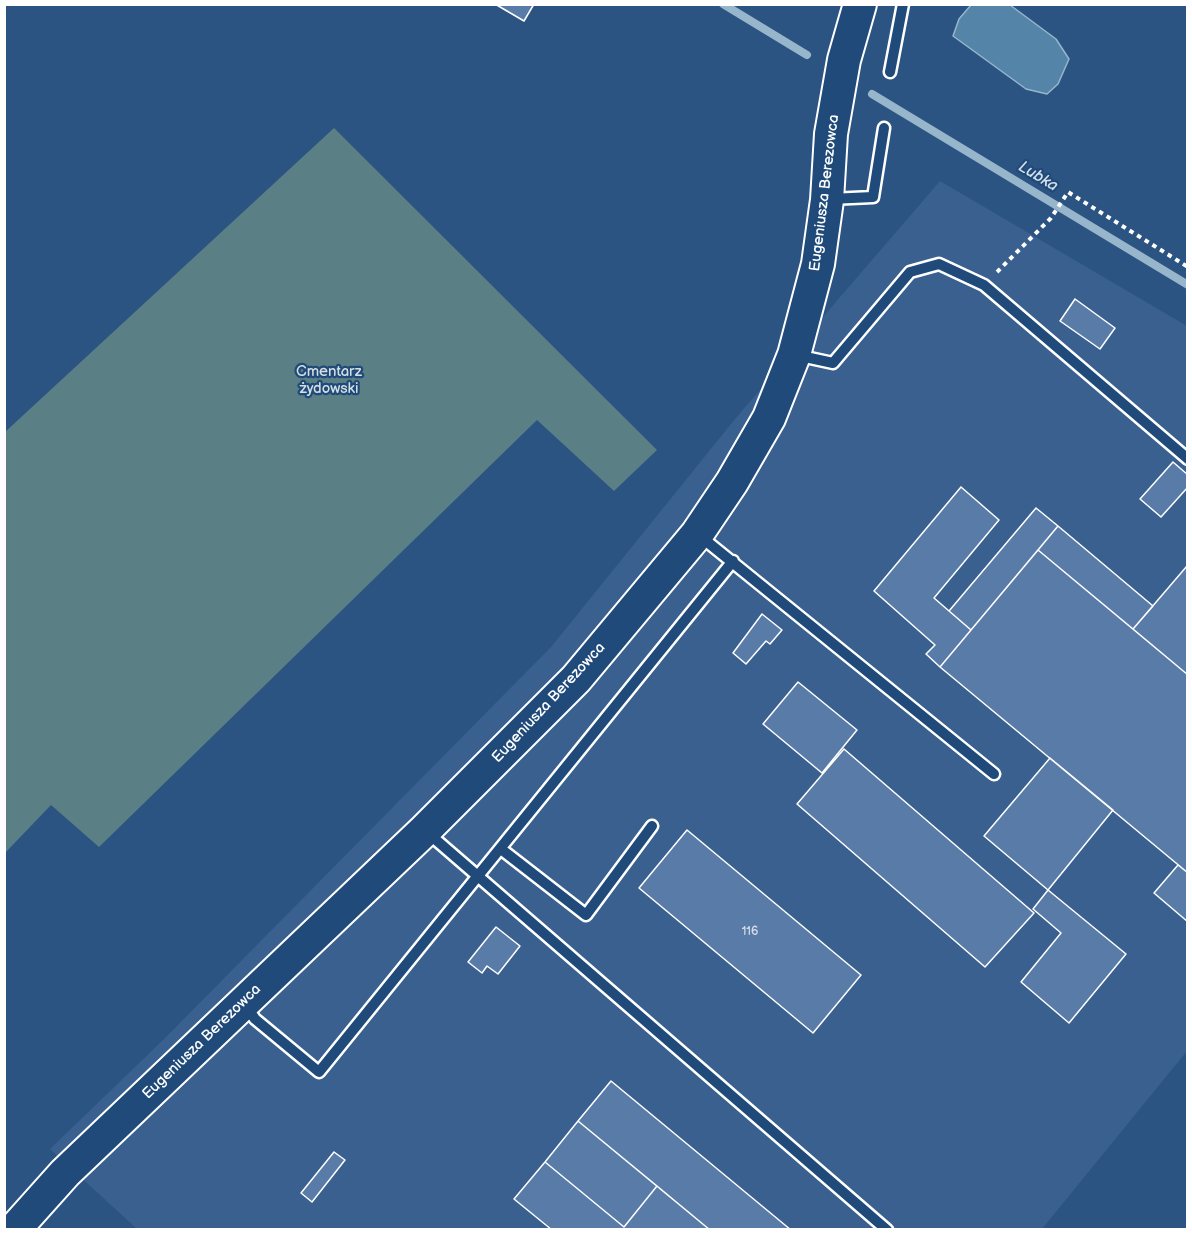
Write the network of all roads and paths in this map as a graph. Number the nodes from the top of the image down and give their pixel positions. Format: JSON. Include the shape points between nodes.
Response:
{"nodes":[{"id":1,"x":860,"y":4,"type":"edge"},
{"id":2,"x":903,"y":4,"type":"edge"},
{"id":3,"x":890,"y":72,"type":"dead end"},
{"id":4,"x":884,"y":128,"type":"dead end"},
{"id":5,"x":826,"y":200,"type":"junction"},
{"id":6,"x":1188,"y":267,"type":"edge"},
{"id":7,"x":984,"y":285,"type":"junction"},
{"id":8,"x":794,"y":355,"type":"junction"},
{"id":9,"x":1188,"y":459,"type":"edge"},
{"id":10,"x":697,"y":534,"type":"junction"},
{"id":11,"x":733,"y":561,"type":"junction"},
{"id":12,"x":994,"y":774,"type":"dead end"},
{"id":13,"x":652,"y":826,"type":"dead end"},
{"id":14,"x":425,"y":830,"type":"junction"},
{"id":15,"x":501,"y":849,"type":"junction"},
{"id":16,"x":477,"y":875,"type":"junction"},
{"id":17,"x":243,"y":1003,"type":"junction"},
{"id":18,"x":14,"y":1230,"type":"edge"},
{"id":19,"x":887,"y":1230,"type":"edge"}],
"edges":[{"from":1,"to":5,"type":"street","name":"Eugeniusza Berezowca","via":[[844,60],[831,134]]},
{"from":2,"to":3,"type":"lane"},
{"from":4,"to":5,"type":"lane","via":[[873,197]]},
{"from":5,"to":8,"type":"street","name":"Eugeniusza Berezowca","via":[[818,264]]},
{"from":6,"to":7,"type":"path","via":[[1068,192],[1052,218]]},
{"from":7,"to":8,"type":"lane","via":[[939,264],[910,272],[833,363]]},
{"from":7,"to":9,"type":"lane"},
{"from":8,"to":10,"type":"street","name":"Eugeniusza Berezowca","via":[[769,418]]},
{"from":10,"to":11,"type":"lane"},
{"from":10,"to":14,"type":"street","name":"Eugeniusza Berezowca","via":[[576,679]]},
{"from":11,"to":12,"type":"lane"},
{"from":11,"to":15,"type":"lane"},
{"from":13,"to":15,"type":"lane","via":[[586,915]]},
{"from":14,"to":16,"type":"lane"},
{"from":14,"to":17,"type":"street","name":"Eugeniusza Berezowca"},
{"from":15,"to":16,"type":"lane"},
{"from":16,"to":17,"type":"lane","via":[[320,1072],[255,1019]]},
{"from":16,"to":19,"type":"lane"},
{"from":17,"to":18,"type":"street","name":"Eugeniusza Berezowca","via":[[65,1173]]}]}
